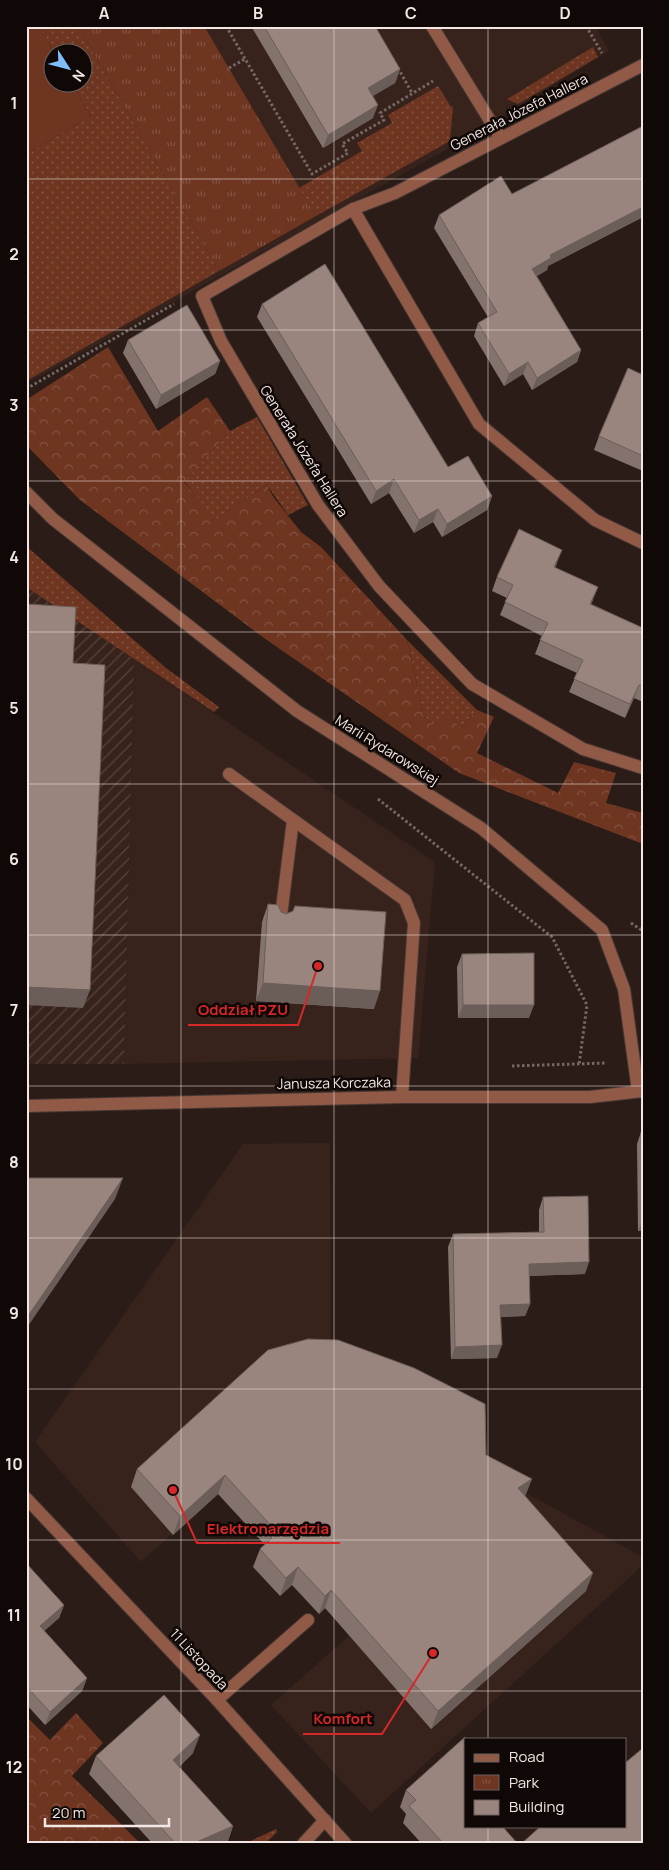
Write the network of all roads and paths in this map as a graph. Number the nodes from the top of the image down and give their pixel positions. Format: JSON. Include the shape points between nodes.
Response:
{"nodes":[{"id":1,"x":226,"y":26,"type":"edge"},
{"id":2,"x":432,"y":26,"type":"edge"},
{"id":3,"x":586,"y":26,"type":"edge"},
{"id":4,"x":245,"y":59,"type":"junction"},
{"id":5,"x":606,"y":59,"type":"dead end"},
{"id":6,"x":393,"y":60,"type":"edge"},
{"id":7,"x":643,"y":65,"type":"edge"},
{"id":8,"x":228,"y":68,"type":"dead end"},
{"id":9,"x":441,"y":76,"type":"dead end"},
{"id":10,"x":412,"y":94,"type":"junction"},
{"id":11,"x":500,"y":137,"type":"junction"},
{"id":12,"x":353,"y":209,"type":"junction"},
{"id":13,"x":200,"y":293,"type":"junction"},
{"id":14,"x":26,"y":389,"type":"edge"},
{"id":15,"x":26,"y":492,"type":"edge"},
{"id":16,"x":643,"y":544,"type":"edge"},
{"id":17,"x":643,"y":768,"type":"edge"},
{"id":18,"x":229,"y":774,"type":"dead end"},
{"id":19,"x":374,"y":796,"type":"dead end"},
{"id":20,"x":292,"y":820,"type":"junction"},
{"id":21,"x":280,"y":924,"type":"edge"},
{"id":22,"x":579,"y":1065,"type":"dead end"},
{"id":23,"x":640,"y":1091,"type":"edge"},
{"id":24,"x":402,"y":1097,"type":"junction"},
{"id":25,"x":26,"y":1106,"type":"edge"},
{"id":26,"x":26,"y":1498,"type":"edge"},
{"id":27,"x":308,"y":1620,"type":"dead end"},
{"id":28,"x":217,"y":1700,"type":"junction"},
{"id":29,"x":325,"y":1820,"type":"junction"},
{"id":30,"x":302,"y":1844,"type":"edge"},
{"id":31,"x":346,"y":1844,"type":"edge"}],
"edges":[{"from":1,"to":4,"type":"path"},
{"from":2,"to":11,"type":"street"},
{"from":3,"to":5,"type":"path"},
{"from":4,"to":8,"type":"path"},
{"from":4,"to":10,"type":"path","via":[[312,174],[348,153],[342,144],[384,120],[380,113]]},
{"from":6,"to":10,"type":"path"},
{"from":7,"to":11,"type":"street","name":"Generała Józefa Hallera"},
{"from":9,"to":10,"type":"path"},
{"from":11,"to":12,"type":"street","name":"Generała Józefa Hallera","via":[[395,193]]},
{"from":12,"to":13,"type":"street","name":"Generała Józefa Hallera"},
{"from":12,"to":16,"type":"street","via":[[479,424],[595,520]]},
{"from":13,"to":14,"type":"path"},
{"from":13,"to":17,"type":"street","name":"Generała Józefa Hallera","via":[[221,341],[318,505],[379,586],[472,684],[583,749]]},
{"from":15,"to":23,"type":"street","name":"Marii Rydarowskiej","via":[[53,519],[297,711],[481,828],[602,930],[624,989]]},
{"from":18,"to":20,"type":"street"},
{"from":19,"to":22,"type":"path","via":[[552,937],[587,1005]]},
{"from":20,"to":21,"type":"street"},
{"from":20,"to":24,"type":"street","via":[[405,900],[414,923]]},
{"from":23,"to":24,"type":"street","name":"Janusza Korczaka","via":[[590,1097]]},
{"from":24,"to":25,"type":"street","name":"Janusza Korczaka"},
{"from":26,"to":28,"type":"street","name":"11 Listopada"},
{"from":27,"to":28,"type":"street"},
{"from":28,"to":29,"type":"street","name":"11 Listopada"},
{"from":29,"to":30,"type":"street"},
{"from":29,"to":31,"type":"street","name":"11 Listopada"}]}
